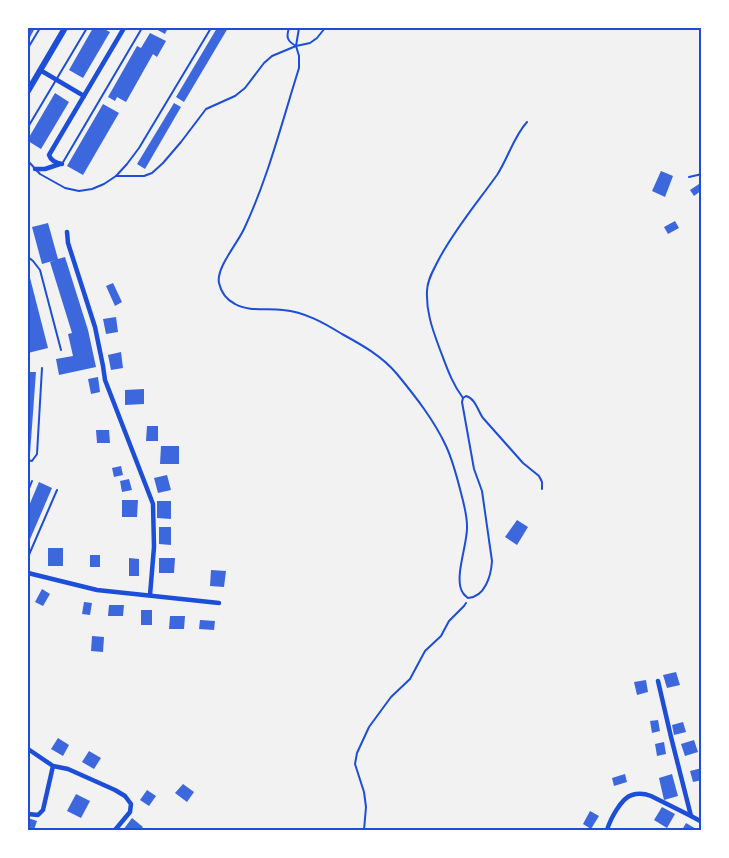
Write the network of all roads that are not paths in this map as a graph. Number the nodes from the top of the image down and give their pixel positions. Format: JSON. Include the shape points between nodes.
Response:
{"nodes":[{"id":1,"x":40,"y":28,"type":"edge"},
{"id":2,"x":65,"y":28,"type":"edge"},
{"id":3,"x":86,"y":28,"type":"edge"},
{"id":4,"x":122,"y":28,"type":"edge"},
{"id":5,"x":142,"y":28,"type":"edge"},
{"id":6,"x":211,"y":28,"type":"edge"},
{"id":7,"x":289,"y":28,"type":"edge"},
{"id":8,"x":299,"y":28,"type":"edge"},
{"id":9,"x":325,"y":28,"type":"edge"},
{"id":10,"x":296,"y":46,"type":"junction"},
{"id":11,"x":28,"y":48,"type":"edge"},
{"id":12,"x":40,"y":70,"type":"junction"},
{"id":13,"x":56,"y":79,"type":"junction"},
{"id":14,"x":28,"y":91,"type":"edge"},
{"id":15,"x":84,"y":96,"type":"junction"},
{"id":16,"x":527,"y":122,"type":"dead end"},
{"id":17,"x":28,"y":127,"type":"edge"},
{"id":18,"x":28,"y":161,"type":"edge"},
{"id":19,"x":62,"y":164,"type":"junction"},
{"id":20,"x":35,"y":169,"type":"junction"},
{"id":21,"x":702,"y":174,"type":"edge"},
{"id":22,"x":116,"y":176,"type":"junction"},
{"id":23,"x":689,"y":177,"type":"dead end"},
{"id":24,"x":67,"y":232,"type":"dead end"},
{"id":25,"x":28,"y":257,"type":"edge"},
{"id":26,"x":61,"y":350,"type":"dead end"},
{"id":27,"x":42,"y":368,"type":"dead end"},
{"id":28,"x":463,"y":398,"type":"junction"},
{"id":29,"x":28,"y":460,"type":"edge"},
{"id":30,"x":32,"y":481,"type":"dead end"},
{"id":31,"x":542,"y":489,"type":"dead end"},
{"id":32,"x":58,"y":490,"type":"dead end"},
{"id":33,"x":28,"y":491,"type":"edge"},
{"id":34,"x":28,"y":557,"type":"edge"},
{"id":35,"x":28,"y":573,"type":"edge"},
{"id":36,"x":150,"y":595,"type":"junction"},
{"id":37,"x":219,"y":603,"type":"dead end"},
{"id":38,"x":658,"y":681,"type":"dead end"},
{"id":39,"x":28,"y":749,"type":"edge"},
{"id":40,"x":53,"y":766,"type":"junction"},
{"id":41,"x":28,"y":814,"type":"edge"},
{"id":42,"x":691,"y":816,"type":"junction"},
{"id":43,"x":702,"y":822,"type":"edge"},
{"id":44,"x":115,"y":830,"type":"edge"},
{"id":45,"x":607,"y":830,"type":"edge"}],
"edges":[{"from":1,"to":11,"type":"lane"},
{"from":2,"to":12,"type":"main road"},
{"from":3,"to":13,"type":"lane"},
{"from":4,"to":15,"type":"street"},
{"from":5,"to":19,"type":"lane"},
{"from":6,"to":22,"type":"lane","via":[[139,148]]},
{"from":7,"to":10,"type":"lane","via":[[288,42]]},
{"from":8,"to":10,"type":"lane"},
{"from":9,"to":10,"type":"lane","via":[[310,43]]},
{"from":10,"to":22,"type":"lane","via":[[272,56],[235,96],[206,109],[152,173]]},
{"from":10,"to":28,"type":"lane","via":[[299,68],[264,183],[220,273],[222,292],[228,300],[246,308],[284,310],[318,320],[369,349],[402,380],[434,425],[456,472],[468,527],[460,588],[468,598],[475,598],[487,583],[492,561]]},
{"from":12,"to":13,"type":"street"},
{"from":12,"to":14,"type":"main road"},
{"from":13,"to":15,"type":"street"},
{"from":13,"to":17,"type":"lane"},
{"from":15,"to":19,"type":"street","via":[[49,155],[53,161]]},
{"from":16,"to":28,"type":"lane","via":[[498,172],[448,242],[427,290],[431,328],[452,381]]},
{"from":18,"to":20,"type":"lane"},
{"from":19,"to":20,"type":"street"},
{"from":20,"to":22,"type":"lane","via":[[66,188],[78,191],[92,189]]},
{"from":21,"to":23,"type":"lane"},
{"from":24,"to":36,"type":"street","via":[[95,328],[105,380],[153,504]]},
{"from":25,"to":26,"type":"lane","via":[[40,270]]},
{"from":27,"to":29,"type":"lane","via":[[37,454],[32,461]]},
{"from":28,"to":31,"type":"lane","via":[[466,396],[473,400],[483,418],[539,476]]},
{"from":30,"to":33,"type":"lane"},
{"from":32,"to":34,"type":"lane"},
{"from":35,"to":36,"type":"street","via":[[97,590]]},
{"from":36,"to":37,"type":"street"},
{"from":38,"to":42,"type":"street"},
{"from":39,"to":40,"type":"street"},
{"from":40,"to":41,"type":"street","via":[[43,810],[38,815]]},
{"from":40,"to":44,"type":"street","via":[[68,769],[125,796],[131,804],[130,812]]},
{"from":42,"to":43,"type":"street"},
{"from":42,"to":45,"type":"street","via":[[645,794],[631,795],[616,811]]}]}
